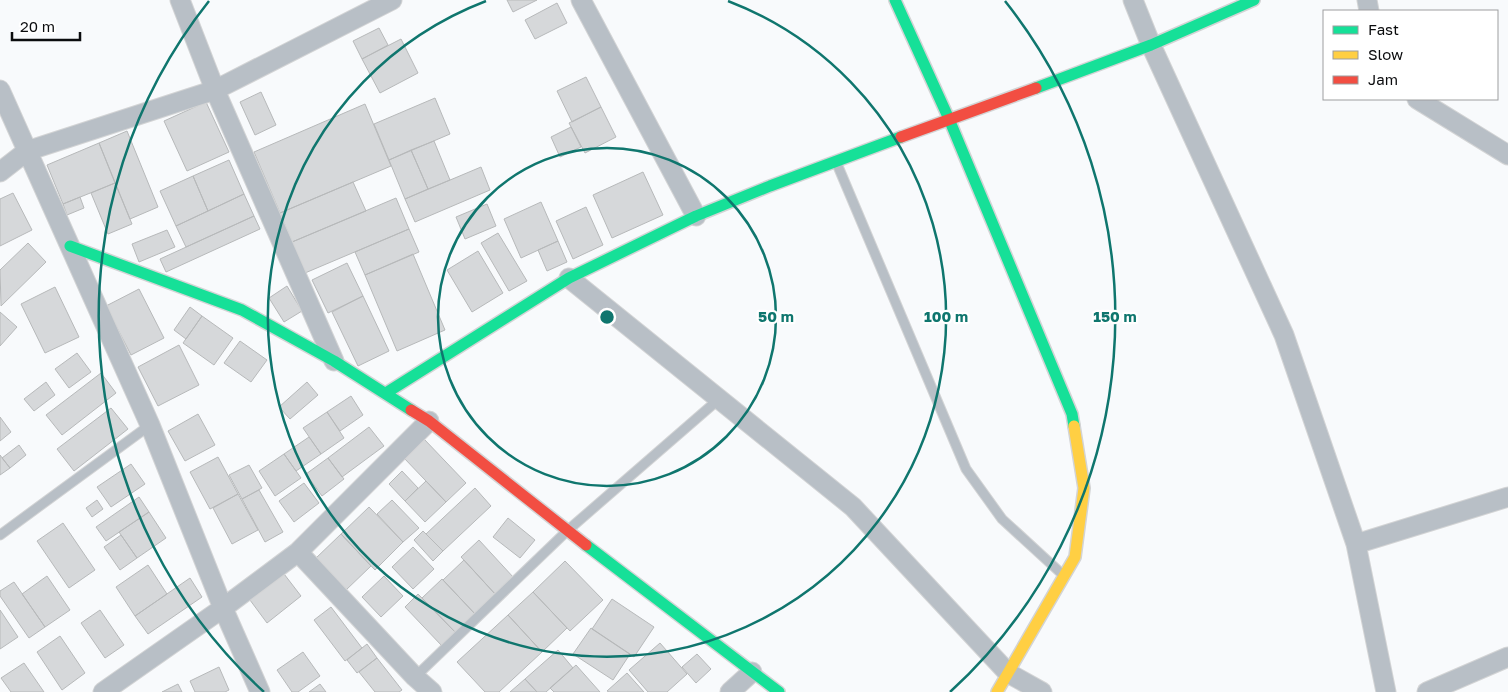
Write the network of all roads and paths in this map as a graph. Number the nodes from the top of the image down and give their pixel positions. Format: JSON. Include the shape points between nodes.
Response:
{"nodes":[{"id":1,"x":180,"y":0,"type":"edge"},
{"id":2,"x":392,"y":0,"type":"edge"},
{"id":3,"x":581,"y":0,"type":"edge"},
{"id":4,"x":895,"y":0,"type":"edge"},
{"id":5,"x":1133,"y":0,"type":"edge"},
{"id":6,"x":1254,"y":0,"type":"edge"},
{"id":7,"x":1151,"y":45,"type":"junction"},
{"id":8,"x":0,"y":90,"type":"edge"},
{"id":9,"x":215,"y":90,"type":"junction"},
{"id":10,"x":1420,"y":100,"type":"edge"},
{"id":11,"x":949,"y":119,"type":"junction"},
{"id":12,"x":27,"y":151,"type":"junction"},
{"id":13,"x":1508,"y":155,"type":"edge"},
{"id":14,"x":836,"y":162,"type":"junction"},
{"id":15,"x":0,"y":172,"type":"edge"},
{"id":16,"x":696,"y":216,"type":"junction"},
{"id":17,"x":70,"y":246,"type":"junction"},
{"id":18,"x":570,"y":278,"type":"junction"},
{"id":19,"x":334,"y":361,"type":"junction"},
{"id":20,"x":386,"y":393,"type":"junction"},
{"id":21,"x":719,"y":398,"type":"junction"},
{"id":22,"x":429,"y":422,"type":"junction"},
{"id":23,"x":150,"y":425,"type":"junction"},
{"id":24,"x":1508,"y":497,"type":"edge"},
{"id":25,"x":567,"y":531,"type":"junction"},
{"id":26,"x":0,"y":535,"type":"edge"},
{"id":27,"x":1356,"y":544,"type":"junction"},
{"id":28,"x":298,"y":552,"type":"junction"},
{"id":29,"x":1064,"y":576,"type":"junction"},
{"id":30,"x":224,"y":608,"type":"junction"},
{"id":31,"x":1508,"y":657,"type":"edge"},
{"id":32,"x":752,"y":672,"type":"junction"},
{"id":33,"x":1008,"y":673,"type":"junction"},
{"id":34,"x":415,"y":677,"type":"junction"},
{"id":35,"x":429,"y":691,"type":"edge"},
{"id":36,"x":103,"y":692,"type":"edge"},
{"id":37,"x":260,"y":692,"type":"edge"},
{"id":38,"x":730,"y":692,"type":"edge"},
{"id":39,"x":779,"y":692,"type":"edge"},
{"id":40,"x":997,"y":692,"type":"edge"},
{"id":41,"x":1042,"y":692,"type":"edge"},
{"id":42,"x":1386,"y":692,"type":"edge"},
{"id":43,"x":1426,"y":692,"type":"edge"}],
"edges":[{"from":1,"to":9,"type":"street"},
{"from":2,"to":9,"type":"street"},
{"from":3,"to":16,"type":"street"},
{"from":4,"to":11,"type":"street"},
{"from":5,"to":7,"type":"street"},
{"from":6,"to":7,"type":"street"},
{"from":7,"to":11,"type":"street"},
{"from":7,"to":27,"type":"street","via":[[1284,335]]},
{"from":8,"to":12,"type":"street"},
{"from":9,"to":12,"type":"street"},
{"from":9,"to":19,"type":"street"},
{"from":10,"to":13,"type":"street"},
{"from":11,"to":14,"type":"street"},
{"from":11,"to":29,"type":"street","via":[[1072,414],[1084,488],[1075,557]]},
{"from":12,"to":15,"type":"street"},
{"from":12,"to":17,"type":"street"},
{"from":14,"to":16,"type":"street"},
{"from":14,"to":29,"type":"lane","via":[[966,469],[1002,519]]},
{"from":16,"to":18,"type":"street"},
{"from":17,"to":19,"type":"street","via":[[242,310]]},
{"from":17,"to":23,"type":"street"},
{"from":18,"to":20,"type":"street"},
{"from":18,"to":21,"type":"street"},
{"from":19,"to":20,"type":"street"},
{"from":20,"to":22,"type":"street"},
{"from":21,"to":25,"type":"lane"},
{"from":21,"to":33,"type":"street","via":[[853,507]]},
{"from":22,"to":25,"type":"street"},
{"from":22,"to":28,"type":"street"},
{"from":23,"to":26,"type":"lane"},
{"from":23,"to":30,"type":"street"},
{"from":24,"to":27,"type":"street"},
{"from":25,"to":32,"type":"street"},
{"from":25,"to":34,"type":"lane"},
{"from":27,"to":42,"type":"street"},
{"from":28,"to":30,"type":"street"},
{"from":28,"to":34,"type":"street"},
{"from":29,"to":33,"type":"street"},
{"from":30,"to":36,"type":"street"},
{"from":30,"to":37,"type":"street"},
{"from":31,"to":43,"type":"street"},
{"from":32,"to":38,"type":"street"},
{"from":32,"to":39,"type":"street"},
{"from":33,"to":40,"type":"street"},
{"from":33,"to":41,"type":"street"},
{"from":34,"to":35,"type":"street"}]}
